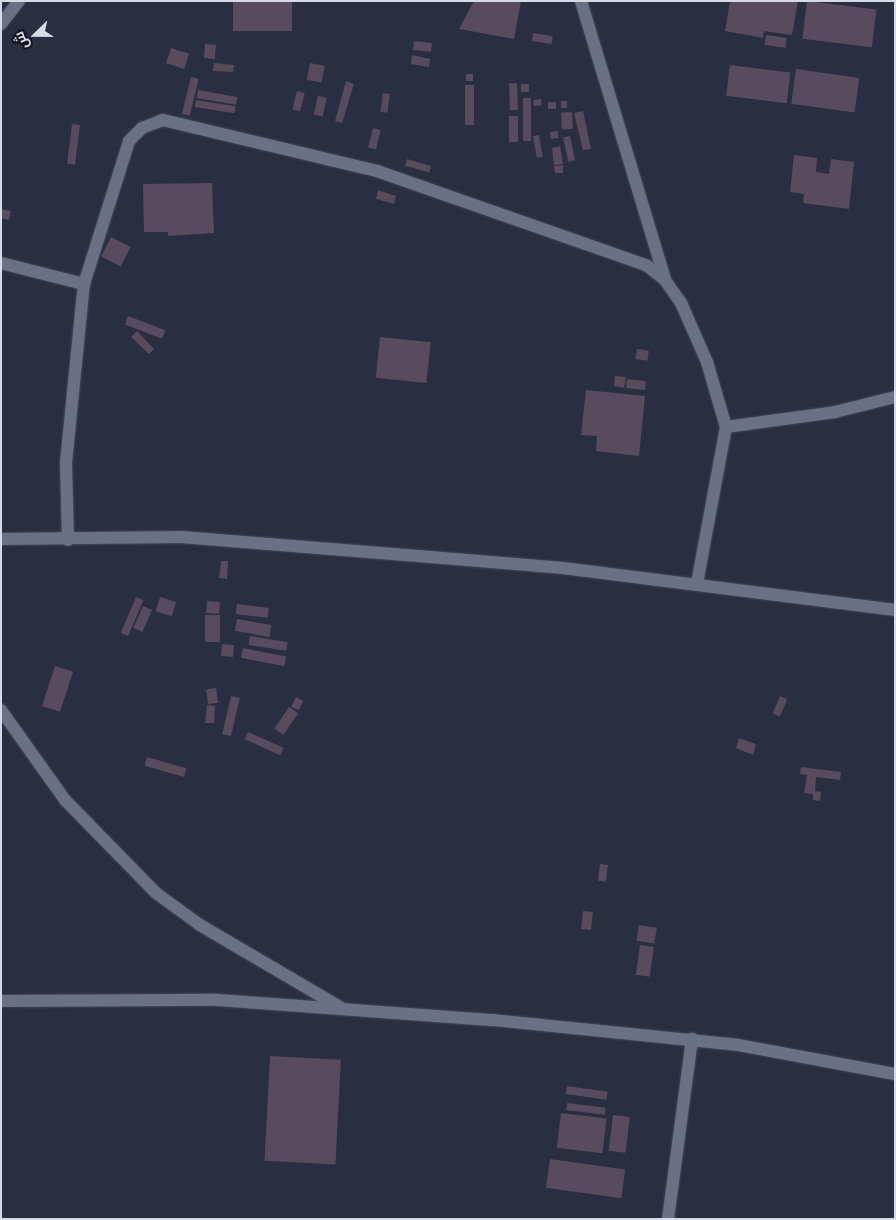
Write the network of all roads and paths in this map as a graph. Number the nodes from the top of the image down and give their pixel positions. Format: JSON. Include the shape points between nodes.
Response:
{"nodes":[{"id":1,"x":19,"y":1,"type":"edge"},
{"id":2,"x":581,"y":1,"type":"edge"},
{"id":3,"x":1,"y":24,"type":"edge"},
{"id":4,"x":1,"y":263,"type":"edge"},
{"id":5,"x":665,"y":280,"type":"junction"},
{"id":6,"x":84,"y":284,"type":"junction"},
{"id":7,"x":895,"y":397,"type":"edge"},
{"id":8,"x":726,"y":427,"type":"junction"},
{"id":9,"x":1,"y":539,"type":"edge"},
{"id":10,"x":68,"y":540,"type":"junction"},
{"id":11,"x":697,"y":584,"type":"junction"},
{"id":12,"x":895,"y":610,"type":"edge"},
{"id":13,"x":1,"y":710,"type":"edge"},
{"id":14,"x":1,"y":1001,"type":"edge"},
{"id":15,"x":342,"y":1008,"type":"junction"},
{"id":16,"x":692,"y":1039,"type":"junction"},
{"id":17,"x":895,"y":1074,"type":"edge"},
{"id":18,"x":668,"y":1219,"type":"edge"}],
"edges":[{"from":1,"to":3,"type":"lane"},
{"from":2,"to":5,"type":"lane"},
{"from":4,"to":6,"type":"lane"},
{"from":5,"to":6,"type":"lane","via":[[646,265],[377,172],[162,120],[142,128],[129,141]]},
{"from":5,"to":8,"type":"lane","via":[[682,303],[707,362]]},
{"from":6,"to":10,"type":"lane","via":[[66,463]]},
{"from":7,"to":8,"type":"lane","via":[[836,412]]},
{"from":8,"to":11,"type":"lane"},
{"from":9,"to":10,"type":"lane"},
{"from":10,"to":11,"type":"lane","via":[[181,537],[563,568]]},
{"from":11,"to":12,"type":"lane"},
{"from":13,"to":15,"type":"lane","via":[[65,800],[156,893],[200,926]]},
{"from":14,"to":15,"type":"lane","via":[[218,1000]]},
{"from":15,"to":16,"type":"lane"},
{"from":16,"to":17,"type":"lane"},
{"from":16,"to":18,"type":"lane"}]}
